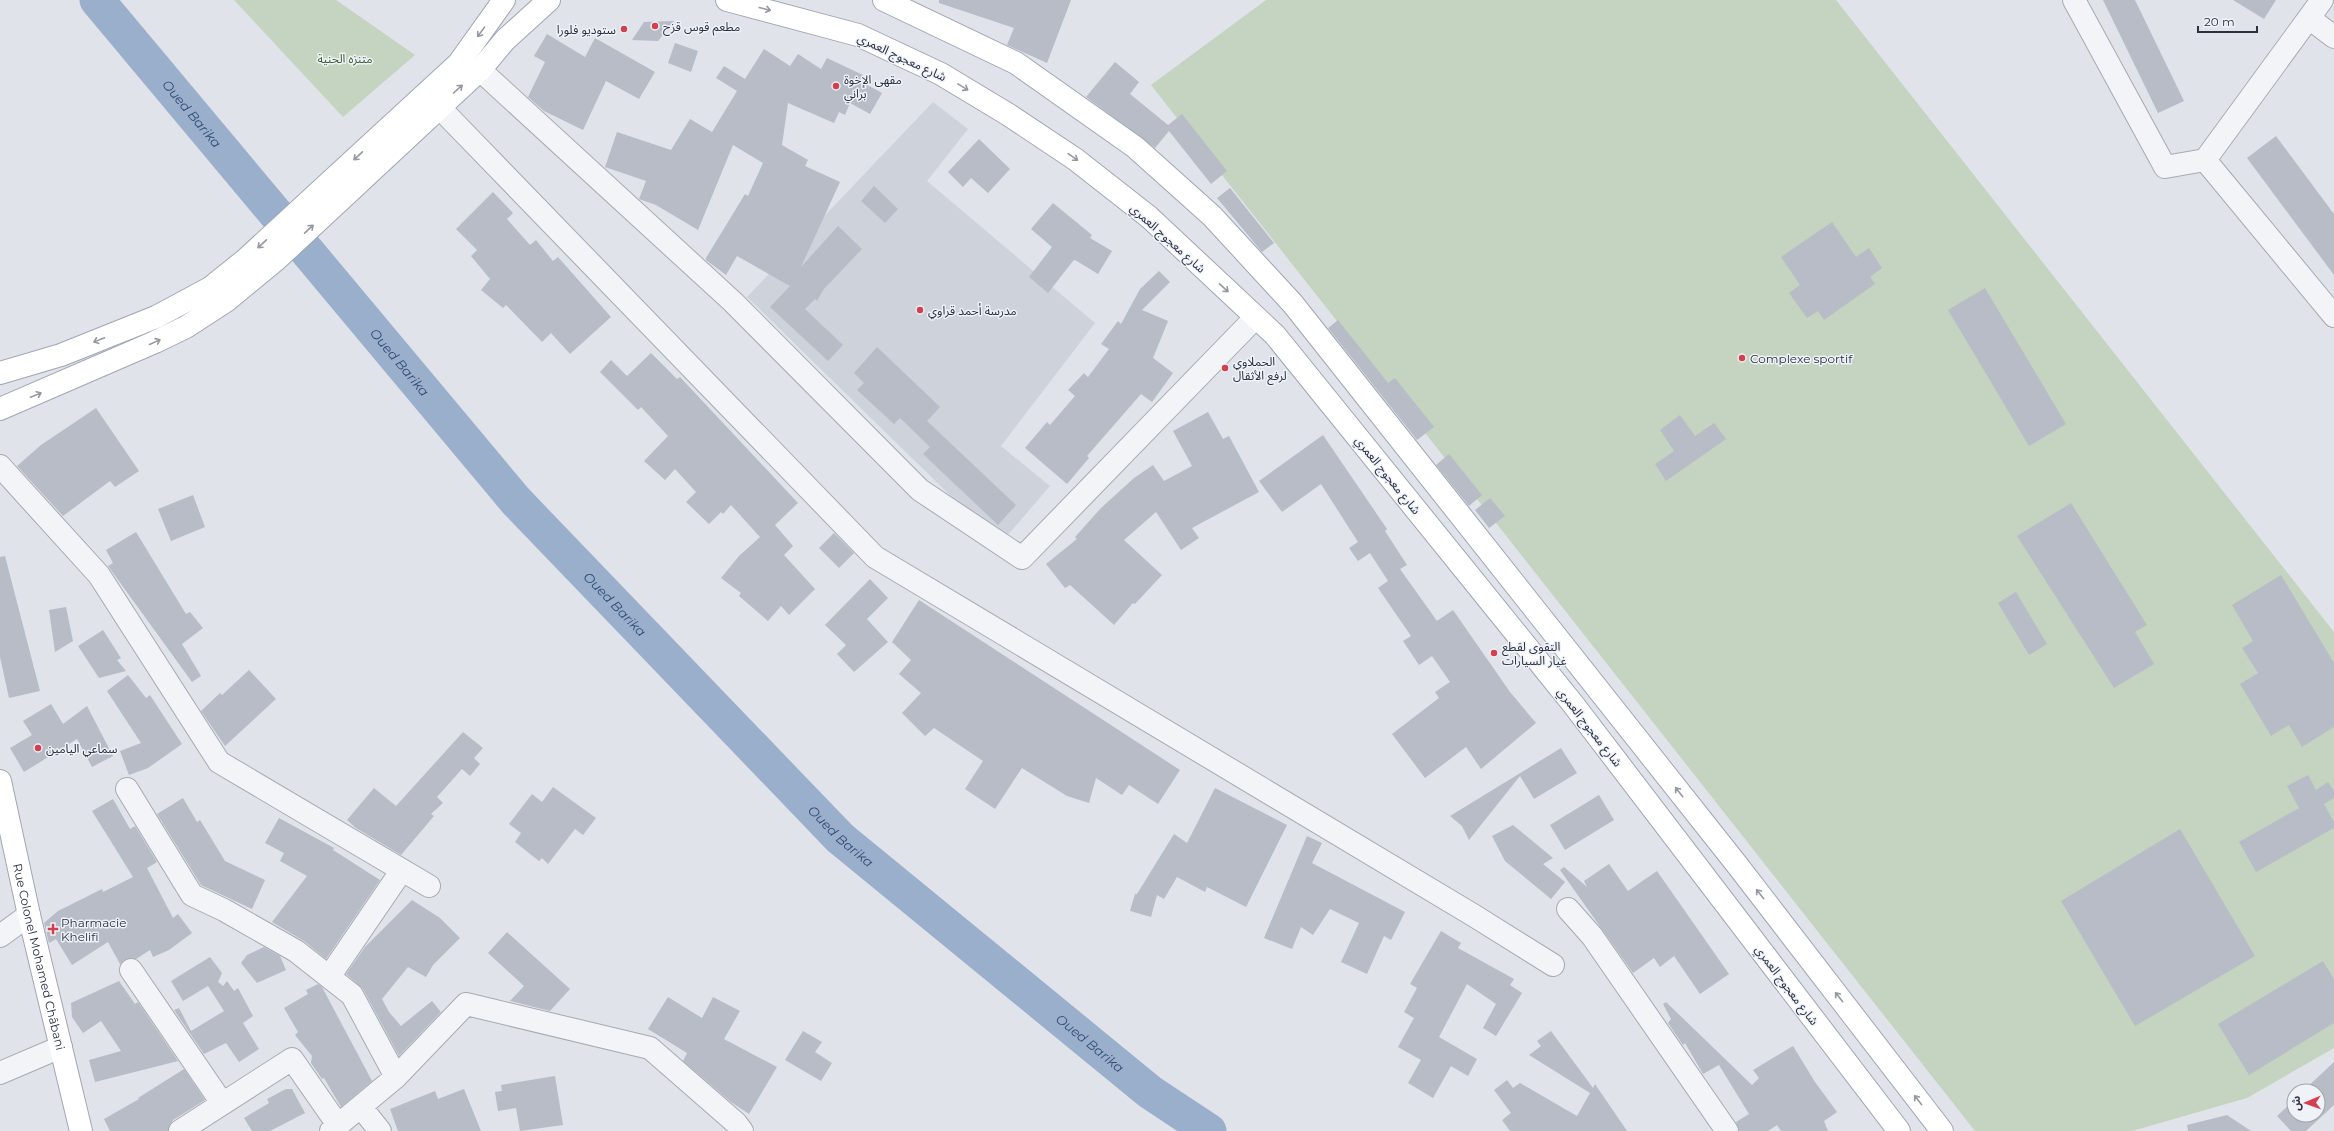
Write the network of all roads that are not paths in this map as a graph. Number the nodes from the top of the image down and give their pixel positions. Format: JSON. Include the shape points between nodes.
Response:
{"nodes":[{"id":1,"x":504,"y":0,"type":"edge"},
{"id":2,"x":549,"y":0,"type":"edge"},
{"id":3,"x":727,"y":0,"type":"edge"},
{"id":4,"x":884,"y":0,"type":"edge"},
{"id":5,"x":2074,"y":0,"type":"edge"},
{"id":6,"x":2322,"y":0,"type":"edge"},
{"id":7,"x":2309,"y":18,"type":"junction"},
{"id":8,"x":2334,"y":38,"type":"edge"},
{"id":9,"x":480,"y":70,"type":"junction"},
{"id":10,"x":439,"y":107,"type":"junction"},
{"id":11,"x":393,"y":137,"type":"junction"},
{"id":12,"x":2205,"y":160,"type":"junction"},
{"id":13,"x":218,"y":294,"type":"junction"},
{"id":14,"x":2334,"y":316,"type":"edge"},
{"id":15,"x":1255,"y":318,"type":"junction"},
{"id":16,"x":0,"y":373,"type":"edge"},
{"id":17,"x":0,"y":409,"type":"edge"},
{"id":18,"x":0,"y":466,"type":"edge"},
{"id":19,"x":0,"y":781,"type":"edge"},
{"id":20,"x":127,"y":790,"type":"dead end"},
{"id":21,"x":5,"y":830,"type":"edge"},
{"id":22,"x":402,"y":870,"type":"junction"},
{"id":23,"x":429,"y":886,"type":"dead end"},
{"id":24,"x":1568,"y":909,"type":"dead end"},
{"id":25,"x":29,"y":915,"type":"junction"},
{"id":26,"x":0,"y":936,"type":"edge"},
{"id":27,"x":1554,"y":965,"type":"dead end"},
{"id":28,"x":131,"y":970,"type":"dead end"},
{"id":29,"x":329,"y":977,"type":"junction"},
{"id":30,"x":61,"y":1047,"type":"junction"},
{"id":31,"x":0,"y":1073,"type":"edge"},
{"id":32,"x":396,"y":1077,"type":"junction"},
{"id":33,"x":222,"y":1103,"type":"junction"},
{"id":34,"x":361,"y":1107,"type":"junction"},
{"id":35,"x":334,"y":1128,"type":"edge"},
{"id":36,"x":81,"y":1131,"type":"edge"},
{"id":37,"x":180,"y":1131,"type":"edge"},
{"id":38,"x":380,"y":1131,"type":"edge"},
{"id":39,"x":742,"y":1131,"type":"edge"},
{"id":40,"x":1727,"y":1131,"type":"edge"},
{"id":41,"x":1899,"y":1131,"type":"edge"},
{"id":42,"x":1942,"y":1131,"type":"edge"}],
"edges":[{"from":1,"to":11,"type":"main road","one_way":true,"via":[[459,63]]},
{"from":2,"to":9,"type":"main road","via":[[505,40]]},
{"from":3,"to":15,"type":"main road","name":"شارع معجوج العمري","one_way":true,"via":[[858,35],[940,74],[1075,159],[1149,217]]},
{"from":42,"to":4,"type":"main road","one_way":true,"via":[[1738,866],[1298,311],[1212,216],[1135,147],[1016,63]]},
{"from":5,"to":12,"type":"street","via":[[2165,167]]},
{"from":6,"to":7,"type":"street"},
{"from":7,"to":8,"type":"street"},
{"from":7,"to":12,"type":"street"},
{"from":10,"to":9,"type":"main road","one_way":true},
{"from":9,"to":15,"type":"street","via":[[733,302],[920,490],[1022,558]]},
{"from":10,"to":11,"type":"main road"},
{"from":10,"to":27,"type":"street","via":[[875,557]]},
{"from":11,"to":13,"type":"main road","via":[[277,259]]},
{"from":12,"to":14,"type":"street"},
{"from":13,"to":16,"type":"main road","one_way":true,"via":[[61,355]]},
{"from":17,"to":13,"type":"main road","one_way":true,"via":[[186,327]]},
{"from":15,"to":41,"type":"main road","name":"شارع معجوج العمري","via":[[1275,335],[1573,704]]},
{"from":18,"to":22,"type":"street","via":[[99,575],[219,762]]},
{"from":19,"to":21,"type":"main road","name":"Rue Colonel Mohamed Châbani"},
{"from":20,"to":29,"type":"street","via":[[192,895],[296,951]]},
{"from":21,"to":25,"type":"main road","name":"Rue Colonel Mohamed Châbani"},
{"from":22,"to":23,"type":"street"},
{"from":22,"to":29,"type":"street"},
{"from":24,"to":40,"type":"street","via":[[1592,936]]},
{"from":25,"to":26,"type":"street"},
{"from":25,"to":30,"type":"main road","name":"Rue Colonel Mohamed Châbani"},
{"from":28,"to":33,"type":"street"},
{"from":29,"to":32,"type":"street","via":[[352,994]]},
{"from":30,"to":31,"type":"street"},
{"from":30,"to":36,"type":"main road","name":"Rue Colonel Mohamed Châbani"},
{"from":32,"to":34,"type":"street"},
{"from":32,"to":39,"type":"street","via":[[466,1004],[650,1048]]},
{"from":33,"to":35,"type":"street","via":[[292,1059]]},
{"from":33,"to":37,"type":"street"},
{"from":34,"to":35,"type":"street"},
{"from":34,"to":38,"type":"street"}]}
